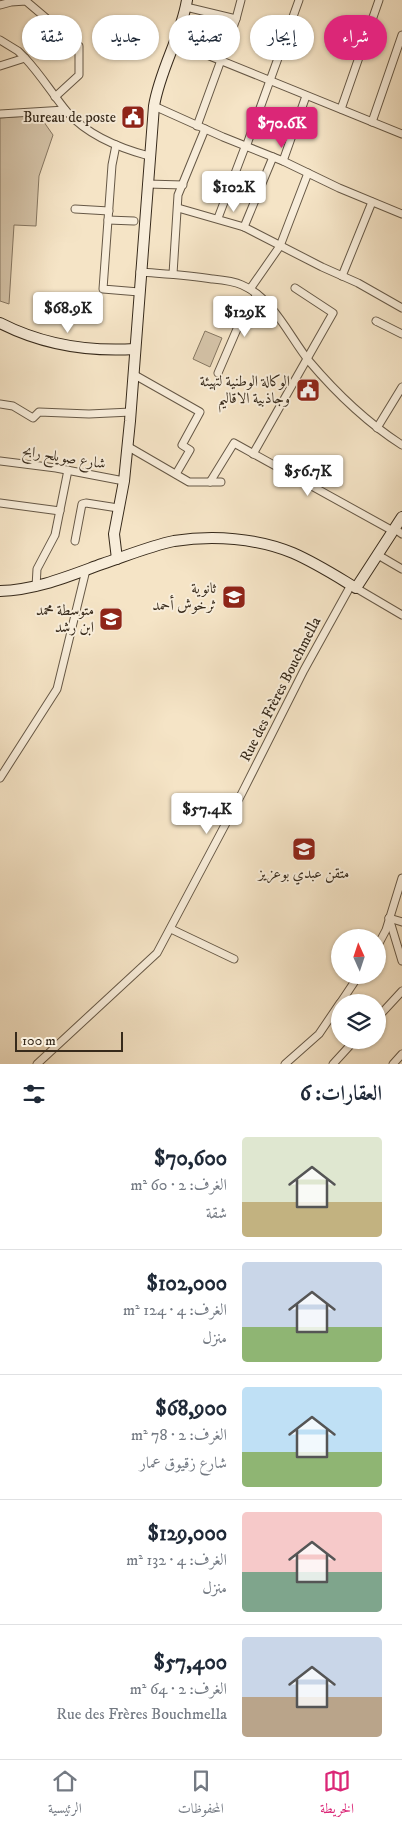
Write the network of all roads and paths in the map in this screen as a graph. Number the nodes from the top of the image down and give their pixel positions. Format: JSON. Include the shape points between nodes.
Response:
{"nodes":[{"id":1,"x":241,"y":0,"type":"edge"},
{"id":2,"x":299,"y":0,"type":"edge"},
{"id":3,"x":380,"y":0,"type":"edge"},
{"id":4,"x":187,"y":3,"type":"edge"},
{"id":5,"x":0,"y":5,"type":"edge"},
{"id":6,"x":183,"y":15,"type":"edge"},
{"id":7,"x":224,"y":15,"type":"edge"},
{"id":8,"x":237,"y":15,"type":"edge"},
{"id":9,"x":402,"y":35,"type":"edge"},
{"id":10,"x":0,"y":40,"type":"edge"},
{"id":11,"x":22,"y":55,"type":"edge"},
{"id":12,"x":169,"y":56,"type":"edge"},
{"id":13,"x":22,"y":59,"type":"edge"},
{"id":14,"x":27,"y":60,"type":"edge"},
{"id":15,"x":221,"y":61,"type":"joint"},
{"id":16,"x":0,"y":66,"type":"edge"},
{"id":17,"x":270,"y":81,"type":"junction"},
{"id":18,"x":306,"y":96,"type":"junction"},
{"id":19,"x":55,"y":97,"type":"junction"},
{"id":20,"x":154,"y":106,"type":"junction"},
{"id":21,"x":341,"y":109,"type":"junction"},
{"id":22,"x":66,"y":110,"type":"junction"},
{"id":23,"x":0,"y":114,"type":"edge"},
{"id":24,"x":372,"y":122,"type":"junction"},
{"id":25,"x":197,"y":126,"type":"junction"},
{"id":26,"x":205,"y":129,"type":"junction"},
{"id":27,"x":402,"y":134,"type":"edge"},
{"id":28,"x":116,"y":145,"type":"junction"},
{"id":29,"x":245,"y":147,"type":"junction"},
{"id":30,"x":149,"y":156,"type":"junction"},
{"id":31,"x":273,"y":157,"type":"junction"},
{"id":32,"x":283,"y":161,"type":"junction"},
{"id":33,"x":308,"y":173,"type":"junction"},
{"id":34,"x":147,"y":184,"type":"junction"},
{"id":35,"x":182,"y":185,"type":"junction"},
{"id":36,"x":372,"y":202,"type":"junction"},
{"id":37,"x":178,"y":208,"type":"junction"},
{"id":38,"x":75,"y":209,"type":"dead end"},
{"id":39,"x":109,"y":212,"type":"junction"},
{"id":40,"x":402,"y":214,"type":"edge"},
{"id":41,"x":218,"y":218,"type":"junction"},
{"id":42,"x":108,"y":220,"type":"junction"},
{"id":43,"x":134,"y":221,"type":"dead end"},
{"id":44,"x":244,"y":227,"type":"junction"},
{"id":45,"x":280,"y":246,"type":"junction"},
{"id":46,"x":140,"y":272,"type":"junction"},
{"id":47,"x":173,"y":274,"type":"junction"},
{"id":48,"x":342,"y":276,"type":"junction"},
{"id":49,"x":295,"y":288,"type":"dead end"},
{"id":50,"x":250,"y":289,"type":"junction"},
{"id":51,"x":139,"y":292,"type":"junction"},
{"id":52,"x":257,"y":294,"type":"junction"},
{"id":53,"x":402,"y":308,"type":"edge"},
{"id":54,"x":376,"y":321,"type":"dead end"},
{"id":55,"x":0,"y":323,"type":"edge"},
{"id":56,"x":401,"y":332,"type":"edge"},
{"id":57,"x":135,"y":349,"type":"junction"},
{"id":58,"x":308,"y":360,"type":"junction"},
{"id":59,"x":218,"y":373,"type":"dead end"},
{"id":60,"x":133,"y":374,"type":"junction"},
{"id":61,"x":402,"y":387,"type":"edge"},
{"id":62,"x":0,"y":404,"type":"edge"},
{"id":63,"x":131,"y":412,"type":"junction"},
{"id":64,"x":377,"y":428,"type":"junction"},
{"id":65,"x":402,"y":445,"type":"edge"},
{"id":66,"x":127,"y":446,"type":"junction"},
{"id":67,"x":253,"y":454,"type":"junction"},
{"id":68,"x":0,"y":461,"type":"edge"},
{"id":69,"x":68,"y":470,"type":"junction"},
{"id":70,"x":176,"y":474,"type":"junction"},
{"id":71,"x":124,"y":481,"type":"junction"},
{"id":72,"x":210,"y":482,"type":"junction"},
{"id":73,"x":221,"y":482,"type":"dead end"},
{"id":74,"x":0,"y":503,"type":"edge"},
{"id":75,"x":118,"y":508,"type":"junction"},
{"id":76,"x":60,"y":511,"type":"junction"},
{"id":77,"x":402,"y":517,"type":"edge"},
{"id":78,"x":397,"y":531,"type":"edge"},
{"id":79,"x":75,"y":541,"type":"dead end"},
{"id":80,"x":378,"y":555,"type":"junction"},
{"id":81,"x":117,"y":559,"type":"junction"},
{"id":82,"x":402,"y":569,"type":"edge"},
{"id":83,"x":86,"y":570,"type":"junction"},
{"id":84,"x":36,"y":586,"type":"junction"},
{"id":85,"x":354,"y":587,"type":"junction"},
{"id":86,"x":0,"y":591,"type":"edge"},
{"id":87,"x":402,"y":615,"type":"edge"},
{"id":88,"x":0,"y":778,"type":"edge"},
{"id":89,"x":402,"y":878,"type":"edge"},
{"id":90,"x":389,"y":918,"type":"junction"},
{"id":91,"x":402,"y":922,"type":"edge"},
{"id":92,"x":170,"y":929,"type":"junction"},
{"id":93,"x":386,"y":930,"type":"edge"},
{"id":94,"x":234,"y":959,"type":"dead end"},
{"id":95,"x":402,"y":961,"type":"edge"},
{"id":96,"x":402,"y":991,"type":"edge"},
{"id":97,"x":386,"y":1008,"type":"edge"},
{"id":98,"x":331,"y":1016,"type":"edge"},
{"id":99,"x":347,"y":1049,"type":"edge"},
{"id":100,"x":402,"y":1054,"type":"edge"},
{"id":101,"x":37,"y":1064,"type":"edge"},
{"id":102,"x":285,"y":1064,"type":"edge"},
{"id":103,"x":333,"y":1064,"type":"edge"},
{"id":104,"x":393,"y":1064,"type":"edge"}],
"edges":[{"from":1,"to":8,"type":"street"},
{"from":2,"to":17,"type":"street"},
{"from":3,"to":21,"type":"street"},
{"from":4,"to":6,"type":"main road"},
{"from":4,"to":7,"type":"street"},
{"from":5,"to":19,"type":"street","via":[[26,1],[79,46],[79,75]]},
{"from":9,"to":24,"type":"street"},
{"from":10,"to":11,"type":"street"},
{"from":12,"to":20,"type":"main road","via":[[158,83]]},
{"from":13,"to":16,"type":"street"},
{"from":14,"to":19,"type":"street"},
{"from":15,"to":17,"type":"street"},
{"from":15,"to":25,"type":"street"},
{"from":17,"to":18,"type":"street"},
{"from":17,"to":29,"type":"street"},
{"from":18,"to":21,"type":"street"},
{"from":18,"to":32,"type":"street"},
{"from":19,"to":22,"type":"street"},
{"from":20,"to":25,"type":"street"},
{"from":20,"to":30,"type":"main road"},
{"from":21,"to":24,"type":"street"},
{"from":22,"to":23,"type":"street"},
{"from":22,"to":28,"type":"street","via":[[83,127]]},
{"from":24,"to":27,"type":"street"},
{"from":25,"to":26,"type":"street"},
{"from":26,"to":29,"type":"street"},
{"from":26,"to":35,"type":"street"},
{"from":28,"to":30,"type":"street"},
{"from":28,"to":39,"type":"street"},
{"from":29,"to":31,"type":"street"},
{"from":29,"to":41,"type":"street"},
{"from":30,"to":34,"type":"main road"},
{"from":31,"to":32,"type":"street"},
{"from":31,"to":44,"type":"street"},
{"from":32,"to":33,"type":"street"},
{"from":33,"to":36,"type":"street"},
{"from":33,"to":45,"type":"street"},
{"from":34,"to":35,"type":"street"},
{"from":34,"to":46,"type":"main road"},
{"from":35,"to":37,"type":"street"},
{"from":36,"to":40,"type":"street"},
{"from":36,"to":48,"type":"street"},
{"from":37,"to":41,"type":"street"},
{"from":37,"to":47,"type":"street"},
{"from":38,"to":39,"type":"street"},
{"from":39,"to":42,"type":"street"},
{"from":41,"to":44,"type":"street"},
{"from":42,"to":43,"type":"street"},
{"from":42,"to":51,"type":"street","via":[[104,289]]},
{"from":44,"to":45,"type":"street"},
{"from":45,"to":48,"type":"street"},
{"from":45,"to":50,"type":"street"},
{"from":46,"to":47,"type":"street"},
{"from":46,"to":51,"type":"main road"},
{"from":47,"to":50,"type":"street","via":[[232,281]]},
{"from":48,"to":53,"type":"street"},
{"from":49,"to":58,"type":"street","via":[[333,313]]},
{"from":50,"to":52,"type":"street"},
{"from":51,"to":57,"type":"main road"},
{"from":52,"to":58,"type":"street"},
{"from":52,"to":59,"type":"street"},
{"from":54,"to":56,"type":"street"},
{"from":55,"to":57,"type":"main road","via":[[20,333],[68,347]]},
{"from":57,"to":60,"type":"main road"},
{"from":58,"to":64,"type":"street","via":[[341,397]]},
{"from":58,"to":67,"type":"street"},
{"from":60,"to":63,"type":"main road"},
{"from":60,"to":70,"type":"street","via":[[200,412],[182,445],[190,450]]},
{"from":61,"to":64,"type":"street"},
{"from":62,"to":63,"type":"street","via":[[13,406],[33,418],[40,412]]},
{"from":63,"to":66,"type":"main road"},
{"from":64,"to":65,"type":"street"},
{"from":66,"to":70,"type":"street"},
{"from":66,"to":71,"type":"main road"},
{"from":67,"to":72,"type":"street","via":[[234,443]]},
{"from":67,"to":78,"type":"street"},
{"from":68,"to":69,"type":"street","name":"شارع صويلح رابح"},
{"from":69,"to":71,"type":"street","name":"شارع صويلح رابح"},
{"from":69,"to":76,"type":"street"},
{"from":70,"to":72,"type":"street","via":[[189,482]]},
{"from":71,"to":75,"type":"main road"},
{"from":72,"to":73,"type":"street"},
{"from":74,"to":76,"type":"street"},
{"from":75,"to":79,"type":"street","via":[[82,504]]},
{"from":75,"to":81,"type":"main road","via":[[114,534]]},
{"from":76,"to":84,"type":"street","via":[[56,535],[37,569]]},
{"from":77,"to":78,"type":"main road"},
{"from":78,"to":80,"type":"main road"},
{"from":80,"to":82,"type":"street"},
{"from":80,"to":85,"type":"main road"},
{"from":81,"to":83,"type":"main road"},
{"from":81,"to":85,"type":"main road","via":[[174,541],[205,538],[239,540],[291,552]]},
{"from":83,"to":84,"type":"main road"},
{"from":83,"to":88,"type":"street","via":[[57,689]]},
{"from":84,"to":86,"type":"main road"},
{"from":85,"to":87,"type":"street"},
{"from":85,"to":92,"type":"street","name":"Rue des Frères Bouchmella","via":[[304,670]]},
{"from":89,"to":90,"type":"street"},
{"from":90,"to":91,"type":"street"},
{"from":90,"to":93,"type":"street"},
{"from":90,"to":95,"type":"street"},
{"from":92,"to":94,"type":"street"},
{"from":92,"to":101,"type":"street","name":"Rue des Frères Bouchmella","via":[[157,954]]},
{"from":96,"to":97,"type":"street"},
{"from":98,"to":102,"type":"street","via":[[319,1034]]},
{"from":99,"to":103,"type":"street"},
{"from":100,"to":104,"type":"street"}]}
